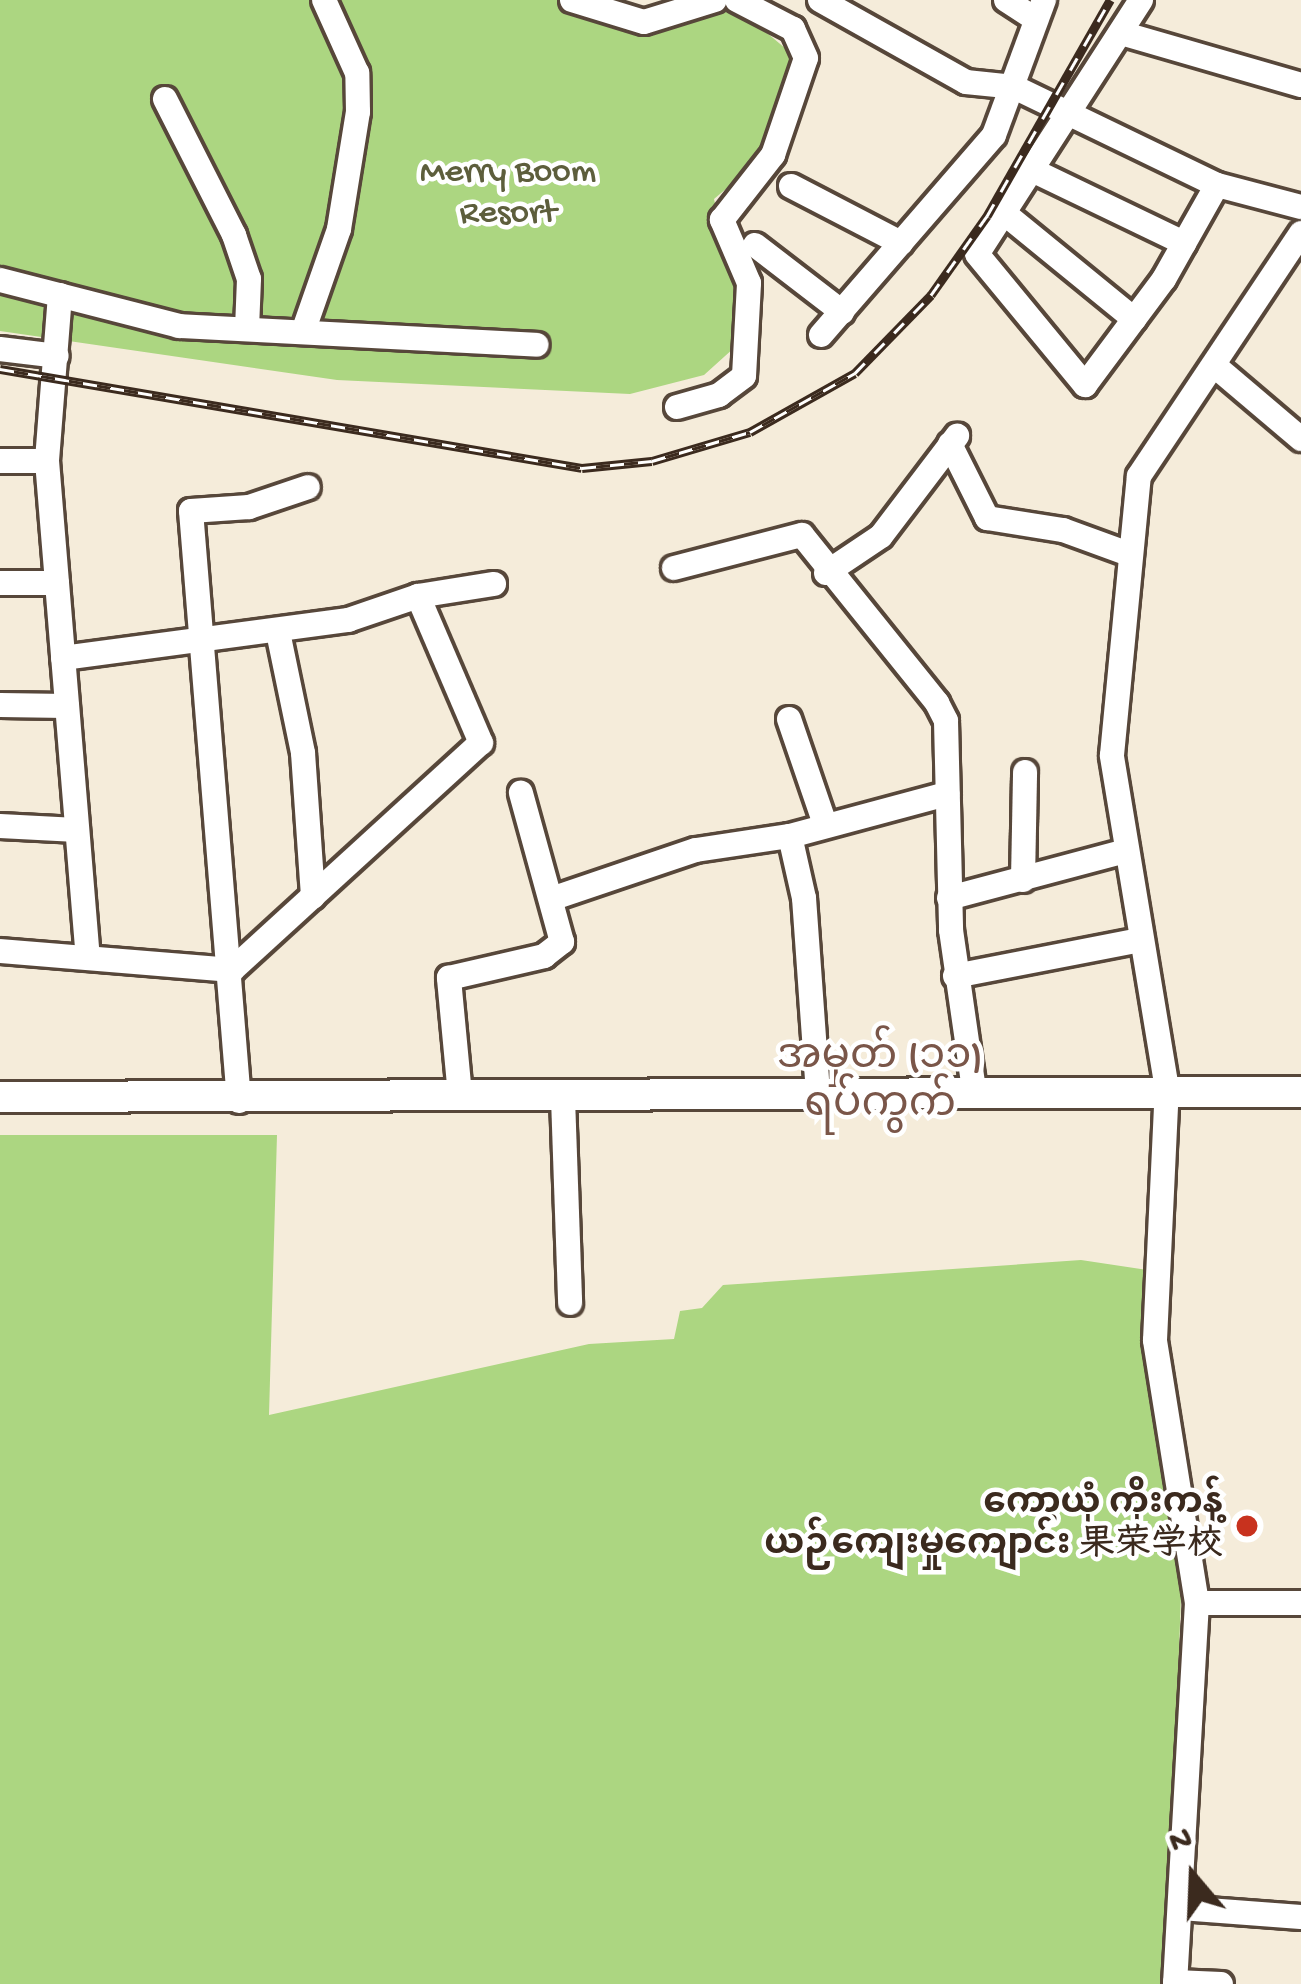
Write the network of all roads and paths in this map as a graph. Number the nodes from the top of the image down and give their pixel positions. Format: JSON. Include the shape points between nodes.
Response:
{"nodes":[{"id":1,"x":324,"y":0,"type":"edge"},
{"id":2,"x":572,"y":0,"type":"edge"},
{"id":3,"x":716,"y":0,"type":"edge"},
{"id":4,"x":737,"y":0,"type":"edge"},
{"id":5,"x":820,"y":0,"type":"edge"},
{"id":6,"x":1006,"y":0,"type":"edge"},
{"id":7,"x":1141,"y":0,"type":"edge"},
{"id":8,"x":1039,"y":9,"type":"edge"},
{"id":9,"x":1120,"y":33,"type":"junction"},
{"id":10,"x":1301,"y":85,"type":"edge"},
{"id":11,"x":1015,"y":87,"type":"junction"},
{"id":12,"x":165,"y":100,"type":"dead end"},
{"id":13,"x":1069,"y":114,"type":"junction"},
{"id":14,"x":1032,"y":170,"type":"junction"},
{"id":15,"x":1217,"y":185,"type":"junction"},
{"id":16,"x":791,"y":186,"type":"dead end"},
{"id":17,"x":1301,"y":206,"type":"edge"},
{"id":18,"x":1004,"y":213,"type":"junction"},
{"id":19,"x":1301,"y":233,"type":"edge"},
{"id":20,"x":901,"y":243,"type":"junction"},
{"id":21,"x":1184,"y":243,"type":"junction"},
{"id":22,"x":755,"y":245,"type":"dead end"},
{"id":23,"x":0,"y":280,"type":"edge"},
{"id":24,"x":60,"y":296,"type":"junction"},
{"id":25,"x":842,"y":312,"type":"junction"},
{"id":26,"x":1134,"y":319,"type":"junction"},
{"id":27,"x":247,"y":329,"type":"junction"},
{"id":28,"x":303,"y":332,"type":"junction"},
{"id":29,"x":820,"y":335,"type":"dead end"},
{"id":30,"x":536,"y":345,"type":"dead end"},
{"id":31,"x":0,"y":349,"type":"edge"},
{"id":32,"x":57,"y":356,"type":"junction"},
{"id":33,"x":1215,"y":366,"type":"junction"},
{"id":34,"x":677,"y":407,"type":"dead end"},
{"id":35,"x":1301,"y":440,"type":"edge"},
{"id":36,"x":0,"y":460,"type":"edge"},
{"id":37,"x":47,"y":461,"type":"junction"},
{"id":38,"x":308,"y":487,"type":"dead end"},
{"id":39,"x":1129,"y":554,"type":"junction"},
{"id":40,"x":674,"y":568,"type":"dead end"},
{"id":41,"x":826,"y":573,"type":"junction"},
{"id":42,"x":0,"y":583,"type":"edge"},
{"id":43,"x":57,"y":583,"type":"junction"},
{"id":44,"x":494,"y":584,"type":"dead end"},
{"id":45,"x":418,"y":596,"type":"junction"},
{"id":46,"x":278,"y":632,"type":"junction"},
{"id":47,"x":206,"y":644,"type":"junction"},
{"id":48,"x":63,"y":658,"type":"junction"},
{"id":49,"x":0,"y":705,"type":"edge"},
{"id":50,"x":67,"y":706,"type":"junction"},
{"id":51,"x":789,"y":719,"type":"dead end"},
{"id":52,"x":1025,"y":772,"type":"dead end"},
{"id":53,"x":521,"y":793,"type":"dead end"},
{"id":54,"x":947,"y":794,"type":"junction"},
{"id":55,"x":824,"y":821,"type":"junction"},
{"id":56,"x":0,"y":826,"type":"edge"},
{"id":57,"x":77,"y":830,"type":"junction"},
{"id":58,"x":790,"y":836,"type":"junction"},
{"id":59,"x":1122,"y":852,"type":"junction"},
{"id":60,"x":1023,"y":880,"type":"junction"},
{"id":61,"x":313,"y":897,"type":"junction"},
{"id":62,"x":949,"y":898,"type":"junction"},
{"id":63,"x":551,"y":899,"type":"junction"},
{"id":64,"x":1140,"y":940,"type":"junction"},
{"id":65,"x":0,"y":951,"type":"edge"},
{"id":66,"x":87,"y":952,"type":"junction"},
{"id":67,"x":232,"y":970,"type":"junction"},
{"id":68,"x":956,"y":976,"type":"junction"},
{"id":69,"x":1167,"y":1089,"type":"junction"},
{"id":70,"x":974,"y":1090,"type":"junction"},
{"id":71,"x":818,"y":1092,"type":"junction"},
{"id":72,"x":1301,"y":1092,"type":"edge"},
{"id":73,"x":460,"y":1095,"type":"junction"},
{"id":74,"x":0,"y":1097,"type":"edge"},
{"id":75,"x":562,"y":1098,"type":"junction"},
{"id":76,"x":239,"y":1101,"type":"junction"},
{"id":77,"x":570,"y":1303,"type":"dead end"},
{"id":78,"x":1197,"y":1603,"type":"junction"},
{"id":79,"x":1301,"y":1603,"type":"edge"},
{"id":80,"x":1181,"y":1908,"type":"junction"},
{"id":81,"x":1301,"y":1918,"type":"edge"},
{"id":82,"x":1175,"y":1983,"type":"edge"},
{"id":83,"x":1221,"y":1984,"type":"edge"}],
"edges":[{"from":1,"to":28,"type":"street","via":[[357,73],[358,112],[339,229]]},
{"from":2,"to":3,"type":"street","via":[[644,22]]},
{"from":4,"to":34,"type":"street","via":[[793,28],[806,58],[773,155],[722,220],[748,283],[744,376]]},
{"from":5,"to":11,"type":"street","via":[[966,82]]},
{"from":6,"to":8,"type":"street"},
{"from":7,"to":9,"type":"street"},
{"from":8,"to":11,"type":"street"},
{"from":9,"to":10,"type":"street"},
{"from":9,"to":13,"type":"street"},
{"from":11,"to":13,"type":"street"},
{"from":11,"to":20,"type":"street","via":[[994,135]]},
{"from":12,"to":27,"type":"street","via":[[234,235],[249,279]]},
{"from":13,"to":14,"type":"street"},
{"from":13,"to":15,"type":"street"},
{"from":14,"to":18,"type":"street"},
{"from":14,"to":21,"type":"street"},
{"from":15,"to":17,"type":"street"},
{"from":15,"to":21,"type":"street"},
{"from":16,"to":20,"type":"street"},
{"from":18,"to":26,"type":"street"},
{"from":18,"to":26,"type":"street","via":[[977,254],[1085,385]]},
{"from":19,"to":33,"type":"street"},
{"from":20,"to":25,"type":"street"},
{"from":21,"to":26,"type":"street"},
{"from":22,"to":25,"type":"street"},
{"from":23,"to":24,"type":"street"},
{"from":24,"to":27,"type":"street","via":[[179,326]]},
{"from":24,"to":32,"type":"street"},
{"from":25,"to":29,"type":"street"},
{"from":27,"to":28,"type":"street"},
{"from":28,"to":30,"type":"street"},
{"from":31,"to":32,"type":"street"},
{"from":32,"to":37,"type":"street"},
{"from":33,"to":35,"type":"street"},
{"from":33,"to":39,"type":"street","via":[[1139,476]]},
{"from":36,"to":37,"type":"street"},
{"from":37,"to":43,"type":"street"},
{"from":38,"to":47,"type":"street","via":[[249,507],[191,512]]},
{"from":39,"to":41,"type":"street","via":[[1064,530],[986,518],[954,439],[881,536]]},
{"from":39,"to":59,"type":"street","via":[[1112,755]]},
{"from":40,"to":41,"type":"street","via":[[788,534],[802,535]]},
{"from":41,"to":54,"type":"street","via":[[937,703],[946,722]]},
{"from":42,"to":43,"type":"street"},
{"from":43,"to":48,"type":"street"},
{"from":44,"to":45,"type":"street"},
{"from":45,"to":46,"type":"street"},
{"from":45,"to":61,"type":"street","via":[[481,743]]},
{"from":46,"to":47,"type":"street"},
{"from":46,"to":61,"type":"street","via":[[303,753]]},
{"from":47,"to":48,"type":"street"},
{"from":47,"to":67,"type":"street"},
{"from":48,"to":50,"type":"street"},
{"from":49,"to":50,"type":"street"},
{"from":50,"to":57,"type":"street"},
{"from":51,"to":55,"type":"street"},
{"from":52,"to":60,"type":"street"},
{"from":53,"to":63,"type":"street"},
{"from":54,"to":55,"type":"street"},
{"from":54,"to":62,"type":"street"},
{"from":55,"to":58,"type":"street"},
{"from":56,"to":57,"type":"street"},
{"from":57,"to":66,"type":"street"},
{"from":58,"to":63,"type":"street","via":[[696,850]]},
{"from":58,"to":71,"type":"street","via":[[804,898]]},
{"from":59,"to":60,"type":"street"},
{"from":59,"to":64,"type":"street"},
{"from":60,"to":62,"type":"street"},
{"from":61,"to":67,"type":"street"},
{"from":62,"to":68,"type":"street"},
{"from":63,"to":73,"type":"street","via":[[562,942],[544,956],[449,979]]},
{"from":64,"to":68,"type":"street"},
{"from":64,"to":69,"type":"street"},
{"from":65,"to":66,"type":"street"},
{"from":66,"to":67,"type":"street"},
{"from":67,"to":76,"type":"street"},
{"from":68,"to":70,"type":"street"},
{"from":69,"to":70,"type":"main road"},
{"from":69,"to":72,"type":"main road"},
{"from":69,"to":78,"type":"street","via":[[1155,1340]]},
{"from":70,"to":71,"type":"main road"},
{"from":71,"to":75,"type":"main road"},
{"from":73,"to":75,"type":"main road"},
{"from":73,"to":76,"type":"main road"},
{"from":74,"to":76,"type":"main road"},
{"from":75,"to":77,"type":"street"},
{"from":78,"to":79,"type":"street"},
{"from":78,"to":80,"type":"street","via":[[1182,1762]]},
{"from":80,"to":81,"type":"street"},
{"from":80,"to":82,"type":"street"},
{"from":82,"to":83,"type":"street"}]}
